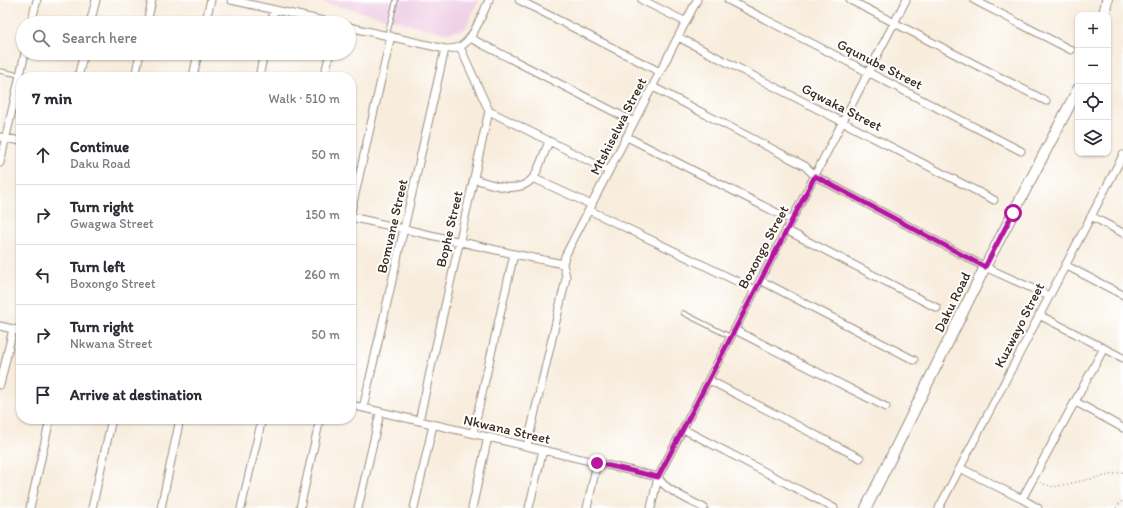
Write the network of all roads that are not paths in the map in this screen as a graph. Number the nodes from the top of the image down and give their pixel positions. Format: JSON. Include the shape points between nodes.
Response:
{"nodes":[{"id":1,"x":36,"y":0,"type":"edge"},
{"id":2,"x":96,"y":0,"type":"edge"},
{"id":3,"x":152,"y":0,"type":"edge"},
{"id":4,"x":211,"y":0,"type":"edge"},
{"id":5,"x":231,"y":0,"type":"edge"},
{"id":6,"x":396,"y":0,"type":"edge"},
{"id":7,"x":489,"y":0,"type":"edge"},
{"id":8,"x":519,"y":0,"type":"edge"},
{"id":9,"x":642,"y":0,"type":"edge"},
{"id":10,"x":697,"y":0,"type":"edge"},
{"id":11,"x":728,"y":0,"type":"edge"},
{"id":12,"x":850,"y":0,"type":"edge"},
{"id":13,"x":906,"y":0,"type":"edge"},
{"id":14,"x":974,"y":0,"type":"edge"},
{"id":15,"x":1107,"y":0,"type":"edge"},
{"id":16,"x":274,"y":10,"type":"junction"},
{"id":17,"x":1105,"y":12,"type":"edge"},
{"id":18,"x":33,"y":16,"type":"edge"},
{"id":19,"x":92,"y":16,"type":"edge"},
{"id":20,"x":149,"y":16,"type":"edge"},
{"id":21,"x":207,"y":16,"type":"edge"},
{"id":22,"x":273,"y":16,"type":"edge"},
{"id":23,"x":301,"y":16,"type":"edge"},
{"id":24,"x":686,"y":22,"type":"junction"},
{"id":25,"x":894,"y":23,"type":"junction"},
{"id":26,"x":356,"y":29,"type":"edge"},
{"id":27,"x":389,"y":36,"type":"junction"},
{"id":28,"x":678,"y":37,"type":"junction"},
{"id":29,"x":470,"y":38,"type":"junction"},
{"id":30,"x":460,"y":47,"type":"junction"},
{"id":31,"x":445,"y":49,"type":"junction"},
{"id":32,"x":1070,"y":50,"type":"dead end"},
{"id":33,"x":23,"y":60,"type":"edge"},
{"id":34,"x":82,"y":60,"type":"edge"},
{"id":35,"x":139,"y":60,"type":"edge"},
{"id":36,"x":197,"y":60,"type":"edge"},
{"id":37,"x":263,"y":60,"type":"edge"},
{"id":38,"x":328,"y":60,"type":"edge"},
{"id":39,"x":0,"y":71,"type":"edge"},
{"id":40,"x":21,"y":72,"type":"edge"},
{"id":41,"x":79,"y":72,"type":"edge"},
{"id":42,"x":136,"y":72,"type":"edge"},
{"id":43,"x":194,"y":72,"type":"edge"},
{"id":44,"x":260,"y":72,"type":"edge"},
{"id":45,"x":325,"y":72,"type":"edge"},
{"id":46,"x":660,"y":72,"type":"junction"},
{"id":47,"x":868,"y":72,"type":"junction"},
{"id":48,"x":16,"y":74,"type":"edge"},
{"id":49,"x":653,"y":87,"type":"junction"},
{"id":50,"x":16,"y":90,"type":"edge"},
{"id":51,"x":1075,"y":95,"type":"edge"},
{"id":52,"x":1046,"y":101,"type":"dead end"},
{"id":53,"x":489,"y":111,"type":"junction"},
{"id":54,"x":634,"y":122,"type":"junction"},
{"id":55,"x":842,"y":122,"type":"junction"},
{"id":56,"x":3,"y":137,"type":"edge"},
{"id":57,"x":627,"y":137,"type":"junction"},
{"id":58,"x":16,"y":140,"type":"edge"},
{"id":59,"x":549,"y":142,"type":"junction"},
{"id":60,"x":1021,"y":151,"type":"dead end"},
{"id":61,"x":1123,"y":155,"type":"edge"},
{"id":62,"x":0,"y":163,"type":"edge"},
{"id":63,"x":1120,"y":168,"type":"edge"},
{"id":64,"x":609,"y":171,"type":"junction"},
{"id":65,"x":815,"y":176,"type":"junction"},
{"id":66,"x":533,"y":178,"type":"junction"},
{"id":67,"x":474,"y":179,"type":"junction"},
{"id":68,"x":356,"y":189,"type":"edge"},
{"id":69,"x":994,"y":200,"type":"dead end"},
{"id":70,"x":590,"y":208,"type":"junction"},
{"id":71,"x":1091,"y":216,"type":"junction"},
{"id":72,"x":356,"y":218,"type":"edge"},
{"id":73,"x":791,"y":220,"type":"junction"},
{"id":74,"x":405,"y":228,"type":"junction"},
{"id":75,"x":786,"y":230,"type":"junction"},
{"id":76,"x":1123,"y":233,"type":"edge"},
{"id":77,"x":459,"y":242,"type":"junction"},
{"id":78,"x":514,"y":254,"type":"junction"},
{"id":79,"x":563,"y":264,"type":"junction"},
{"id":80,"x":1065,"y":265,"type":"junction"},
{"id":81,"x":985,"y":267,"type":"junction"},
{"id":82,"x":760,"y":280,"type":"junction"},
{"id":83,"x":755,"y":290,"type":"junction"},
{"id":84,"x":1123,"y":295,"type":"edge"},
{"id":85,"x":1049,"y":296,"type":"junction"},
{"id":86,"x":937,"y":308,"type":"dead end"},
{"id":87,"x":683,"y":313,"type":"dead end"},
{"id":88,"x":1039,"y":315,"type":"junction"},
{"id":89,"x":0,"y":326,"type":"edge"},
{"id":90,"x":16,"y":329,"type":"edge"},
{"id":91,"x":735,"y":330,"type":"junction"},
{"id":92,"x":731,"y":337,"type":"junction"},
{"id":93,"x":16,"y":338,"type":"edge"},
{"id":94,"x":1104,"y":348,"type":"junction"},
{"id":95,"x":1123,"y":358,"type":"edge"},
{"id":96,"x":914,"y":360,"type":"dead end"},
{"id":97,"x":709,"y":380,"type":"junction"},
{"id":98,"x":0,"y":385,"type":"edge"},
{"id":99,"x":1076,"y":402,"type":"junction"},
{"id":100,"x":356,"y":407,"type":"edge"},
{"id":101,"x":886,"y":407,"type":"dead end"},
{"id":102,"x":363,"y":408,"type":"junction"},
{"id":103,"x":380,"y":413,"type":"junction"},
{"id":104,"x":418,"y":422,"type":"junction"},
{"id":105,"x":49,"y":424,"type":"edge"},
{"id":106,"x":111,"y":424,"type":"edge"},
{"id":107,"x":179,"y":424,"type":"edge"},
{"id":108,"x":261,"y":424,"type":"edge"},
{"id":109,"x":319,"y":424,"type":"edge"},
{"id":110,"x":433,"y":425,"type":"junction"},
{"id":111,"x":1123,"y":428,"type":"edge"},
{"id":112,"x":683,"y":429,"type":"junction"},
{"id":113,"x":473,"y":433,"type":"junction"},
{"id":114,"x":488,"y":437,"type":"junction"},
{"id":115,"x":527,"y":446,"type":"junction"},
{"id":116,"x":543,"y":450,"type":"junction"},
{"id":117,"x":860,"y":458,"type":"dead end"},
{"id":118,"x":597,"y":463,"type":"junction"},
{"id":119,"x":960,"y":468,"type":"junction"},
{"id":120,"x":658,"y":477,"type":"junction"},
{"id":121,"x":1022,"y":499,"type":"junction"},
{"id":122,"x":30,"y":508,"type":"edge"},
{"id":123,"x":92,"y":508,"type":"edge"},
{"id":124,"x":161,"y":508,"type":"edge"},
{"id":125,"x":241,"y":508,"type":"edge"},
{"id":126,"x":300,"y":508,"type":"edge"},
{"id":127,"x":358,"y":508,"type":"edge"},
{"id":128,"x":414,"y":508,"type":"edge"},
{"id":129,"x":472,"y":508,"type":"edge"},
{"id":130,"x":529,"y":508,"type":"edge"},
{"id":131,"x":587,"y":508,"type":"edge"},
{"id":132,"x":651,"y":508,"type":"edge"},
{"id":133,"x":703,"y":508,"type":"edge"},
{"id":134,"x":834,"y":508,"type":"edge"},
{"id":135,"x":866,"y":508,"type":"edge"},
{"id":136,"x":939,"y":508,"type":"edge"},
{"id":137,"x":1038,"y":508,"type":"edge"}],
"edges":[{"from":1,"to":18,"type":"street"},
{"from":2,"to":19,"type":"street"},
{"from":3,"to":20,"type":"street"},
{"from":4,"to":21,"type":"street"},
{"from":5,"to":16,"type":"street"},
{"from":6,"to":27,"type":"lane"},
{"from":7,"to":29,"type":"street"},
{"from":8,"to":46,"type":"street"},
{"from":9,"to":24,"type":"street"},
{"from":10,"to":24,"type":"street","name":"Mtshiselwa Street"},
{"from":11,"to":47,"type":"street","name":"Gqunube Street"},
{"from":12,"to":25,"type":"street"},
{"from":13,"to":25,"type":"street","name":"Boxongo Street"},
{"from":14,"to":32,"type":"street"},
{"from":15,"to":17,"type":"main road"},
{"from":16,"to":22,"type":"street"},
{"from":16,"to":23,"type":"street"},
{"from":24,"to":28,"type":"street","name":"Mtshiselwa Street"},
{"from":25,"to":47,"type":"street","name":"Boxongo Street"},
{"from":25,"to":52,"type":"street"},
{"from":26,"to":27,"type":"street"},
{"from":27,"to":31,"type":"street"},
{"from":27,"to":68,"type":"street"},
{"from":28,"to":46,"type":"street","name":"Mtshiselwa Street"},
{"from":28,"to":55,"type":"street","name":"Gqwaka Street"},
{"from":29,"to":30,"type":"street"},
{"from":29,"to":54,"type":"street"},
{"from":30,"to":31,"type":"street"},
{"from":30,"to":53,"type":"street"},
{"from":31,"to":74,"type":"street","name":"Bomvane Street"},
{"from":33,"to":40,"type":"street"},
{"from":34,"to":41,"type":"street"},
{"from":35,"to":42,"type":"street"},
{"from":36,"to":43,"type":"street"},
{"from":37,"to":44,"type":"street"},
{"from":38,"to":45,"type":"street"},
{"from":39,"to":48,"type":"lane"},
{"from":46,"to":49,"type":"street","name":"Mtshiselwa Street"},
{"from":47,"to":55,"type":"street","name":"Boxongo Street"},
{"from":47,"to":60,"type":"street","name":"Gqunube Street"},
{"from":49,"to":54,"type":"street","name":"Mtshiselwa Street"},
{"from":49,"to":65,"type":"street","via":[[805,166]]},
{"from":50,"to":56,"type":"street"},
{"from":51,"to":81,"type":"main road","name":"Daku Road"},
{"from":53,"to":59,"type":"street"},
{"from":53,"to":67,"type":"street","name":"Bophe Street"},
{"from":54,"to":57,"type":"street","name":"Mtshiselwa Street"},
{"from":55,"to":65,"type":"street","name":"Boxongo Street"},
{"from":55,"to":69,"type":"street","name":"Gqwaka Street"},
{"from":56,"to":58,"type":"street"},
{"from":56,"to":62,"type":"street"},
{"from":57,"to":64,"type":"street","name":"Mtshiselwa Street"},
{"from":57,"to":73,"type":"street"},
{"from":59,"to":64,"type":"street"},
{"from":59,"to":66,"type":"street"},
{"from":61,"to":63,"type":"street","name":"Kuzwayo Street"},
{"from":63,"to":71,"type":"street","name":"Kuzwayo Street"},
{"from":64,"to":70,"type":"street","name":"Mtshiselwa Street"},
{"from":65,"to":73,"type":"street","name":"Boxongo Street"},
{"from":65,"to":81,"type":"street"},
{"from":66,"to":67,"type":"street","via":[[513,188]]},
{"from":66,"to":70,"type":"street"},
{"from":67,"to":77,"type":"street","name":"Bophe Street"},
{"from":70,"to":79,"type":"street","name":"Mtshiselwa Street"},
{"from":70,"to":83,"type":"street"},
{"from":71,"to":76,"type":"street"},
{"from":71,"to":80,"type":"street","name":"Kuzwayo Street"},
{"from":72,"to":74,"type":"street"},
{"from":73,"to":75,"type":"street","name":"Boxongo Street"},
{"from":74,"to":77,"type":"street"},
{"from":74,"to":102,"type":"street","name":"Bomvane Street"},
{"from":75,"to":82,"type":"street","name":"Boxongo Street"},
{"from":75,"to":86,"type":"street"},
{"from":77,"to":78,"type":"street"},
{"from":77,"to":104,"type":"street","name":"Bophe Street"},
{"from":78,"to":79,"type":"street"},
{"from":78,"to":113,"type":"street"},
{"from":79,"to":115,"type":"street","via":[[565,282]]},
{"from":80,"to":84,"type":"street"},
{"from":80,"to":85,"type":"street","name":"Kuzwayo Street"},
{"from":81,"to":85,"type":"street"},
{"from":81,"to":135,"type":"main road","name":"Daku Road"},
{"from":82,"to":83,"type":"street","name":"Boxongo Street"},
{"from":82,"to":96,"type":"street"},
{"from":83,"to":91,"type":"street","name":"Boxongo Street"},
{"from":85,"to":88,"type":"street","name":"Kuzwayo Street"},
{"from":87,"to":92,"type":"lane"},
{"from":88,"to":94,"type":"street"},
{"from":88,"to":119,"type":"street","name":"Kuzwayo Street"},
{"from":89,"to":90,"type":"street"},
{"from":91,"to":92,"type":"street","name":"Boxongo Street"},
{"from":91,"to":101,"type":"street"},
{"from":92,"to":97,"type":"street","name":"Boxongo Street"},
{"from":93,"to":98,"type":"street"},
{"from":94,"to":95,"type":"street"},
{"from":94,"to":99,"type":"street"},
{"from":97,"to":112,"type":"street","name":"Boxongo Street"},
{"from":97,"to":117,"type":"street"},
{"from":99,"to":111,"type":"street"},
{"from":99,"to":121,"type":"street"},
{"from":100,"to":102,"type":"street","name":"Nkwana Street"},
{"from":102,"to":103,"type":"street","name":"Nkwana Street"},
{"from":103,"to":104,"type":"street","name":"Nkwana Street"},
{"from":103,"to":127,"type":"street"},
{"from":104,"to":110,"type":"street","name":"Nkwana Street"},
{"from":105,"to":122,"type":"street"},
{"from":106,"to":123,"type":"street"},
{"from":107,"to":124,"type":"street"},
{"from":108,"to":125,"type":"street"},
{"from":109,"to":126,"type":"street"},
{"from":110,"to":113,"type":"street","name":"Nkwana Street"},
{"from":110,"to":128,"type":"street"},
{"from":112,"to":120,"type":"street","name":"Boxongo Street"},
{"from":112,"to":134,"type":"street"},
{"from":113,"to":114,"type":"street","name":"Nkwana Street"},
{"from":114,"to":115,"type":"street","name":"Nkwana Street"},
{"from":114,"to":129,"type":"street"},
{"from":115,"to":116,"type":"street","name":"Nkwana Street"},
{"from":116,"to":118,"type":"street","name":"Nkwana Street"},
{"from":116,"to":130,"type":"street"},
{"from":118,"to":120,"type":"street","name":"Nkwana Street"},
{"from":118,"to":131,"type":"street"},
{"from":119,"to":121,"type":"street"},
{"from":119,"to":136,"type":"street","name":"Kuzwayo Street"},
{"from":120,"to":132,"type":"street","name":"Boxongo Street"},
{"from":120,"to":133,"type":"street","via":[[666,487]]},
{"from":121,"to":137,"type":"street"}]}
